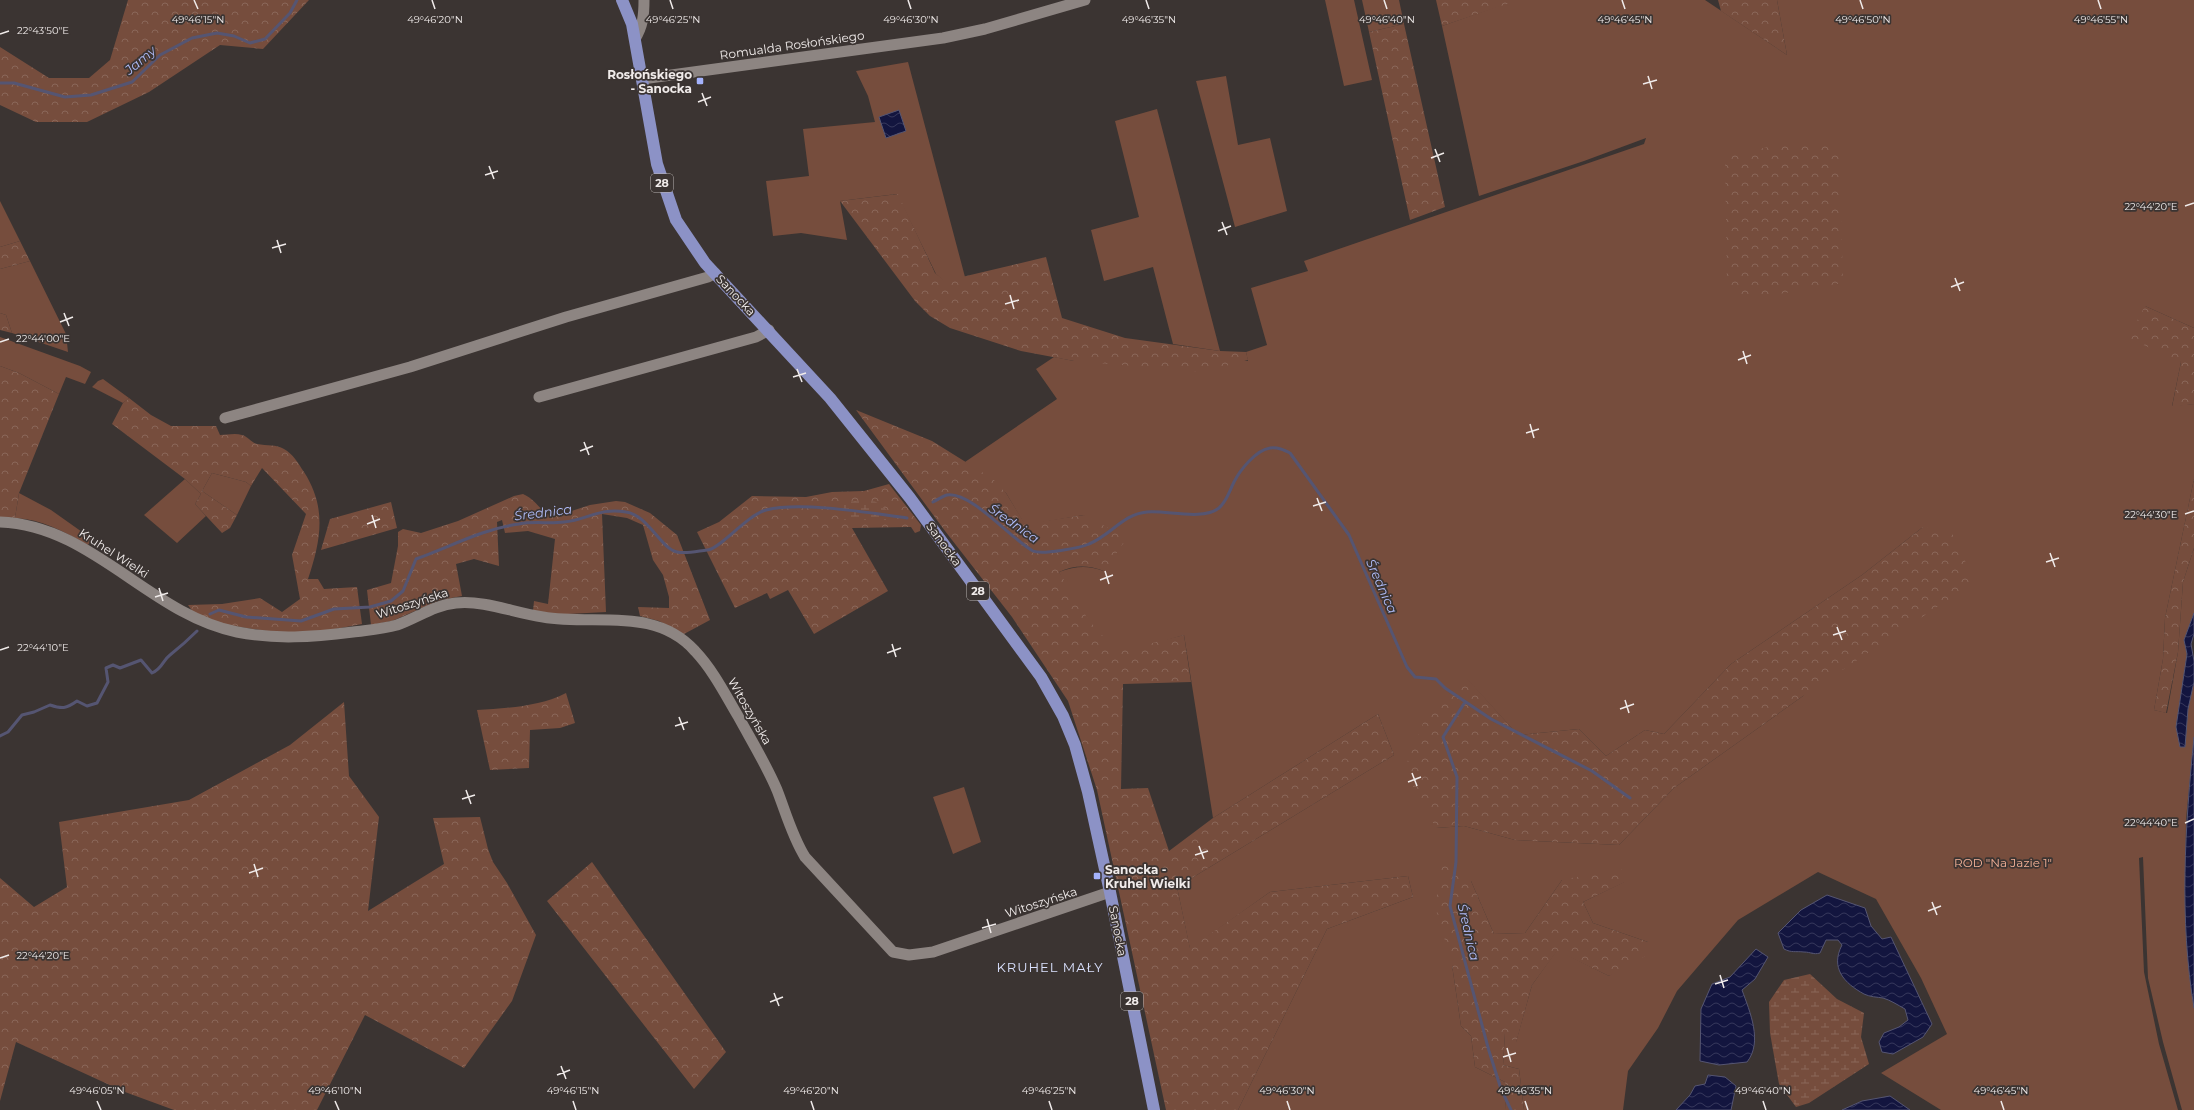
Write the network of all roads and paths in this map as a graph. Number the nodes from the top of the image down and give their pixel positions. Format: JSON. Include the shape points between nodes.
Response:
{"nodes":[{"id":1,"x":622,"y":0,"type":"edge"},
{"id":2,"x":644,"y":0,"type":"edge"},
{"id":3,"x":1085,"y":0,"type":"edge"},
{"id":4,"x":635,"y":39,"type":"junction"},
{"id":5,"x":642,"y":79,"type":"junction"},
{"id":6,"x":715,"y":273,"type":"junction"},
{"id":7,"x":769,"y":330,"type":"junction"},
{"id":8,"x":539,"y":397,"type":"dead end"},
{"id":9,"x":225,"y":418,"type":"dead end"},
{"id":10,"x":0,"y":522,"type":"edge"},
{"id":11,"x":278,"y":637,"type":"joint"},
{"id":12,"x":1110,"y":892,"type":"junction"},
{"id":13,"x":1154,"y":1110,"type":"edge"}],
"edges":[{"from":1,"to":4,"type":"main road","number":"28"},
{"from":2,"to":4,"type":"street","via":[[644,14]]},
{"from":3,"to":5,"type":"street","name":"Romualda Rosłońskiego","via":[[985,30],[943,38]]},
{"from":4,"to":5,"type":"main road","number":"28"},
{"from":5,"to":6,"type":"main road","name":"Sanocka","number":"28","via":[[651,136],[666,194],[676,220],[694,249]]},
{"from":6,"to":7,"type":"main road","name":"Sanocka","number":"28"},
{"from":6,"to":9,"type":"street","via":[[410,367]]},
{"from":7,"to":8,"type":"street","via":[[756,337]]},
{"from":7,"to":12,"type":"main road","name":"Sanocka","number":"28","via":[[830,398],[910,498],[1056,701],[1070,730],[1079,759]]},
{"from":10,"to":11,"type":"street","name":"Kruhel Wielki","via":[[33,526],[70,539],[187,615],[216,627]]},
{"from":11,"to":12,"type":"street","name":"Witoszyńska","via":[[315,637],[389,627],[439,606],[468,602],[545,618],[623,619],[658,626],[685,641],[706,664],[769,773],[805,857],[893,952],[909,955],[933,952]]},
{"from":12,"to":13,"type":"main road","name":"Sanocka","number":"28"}]}
